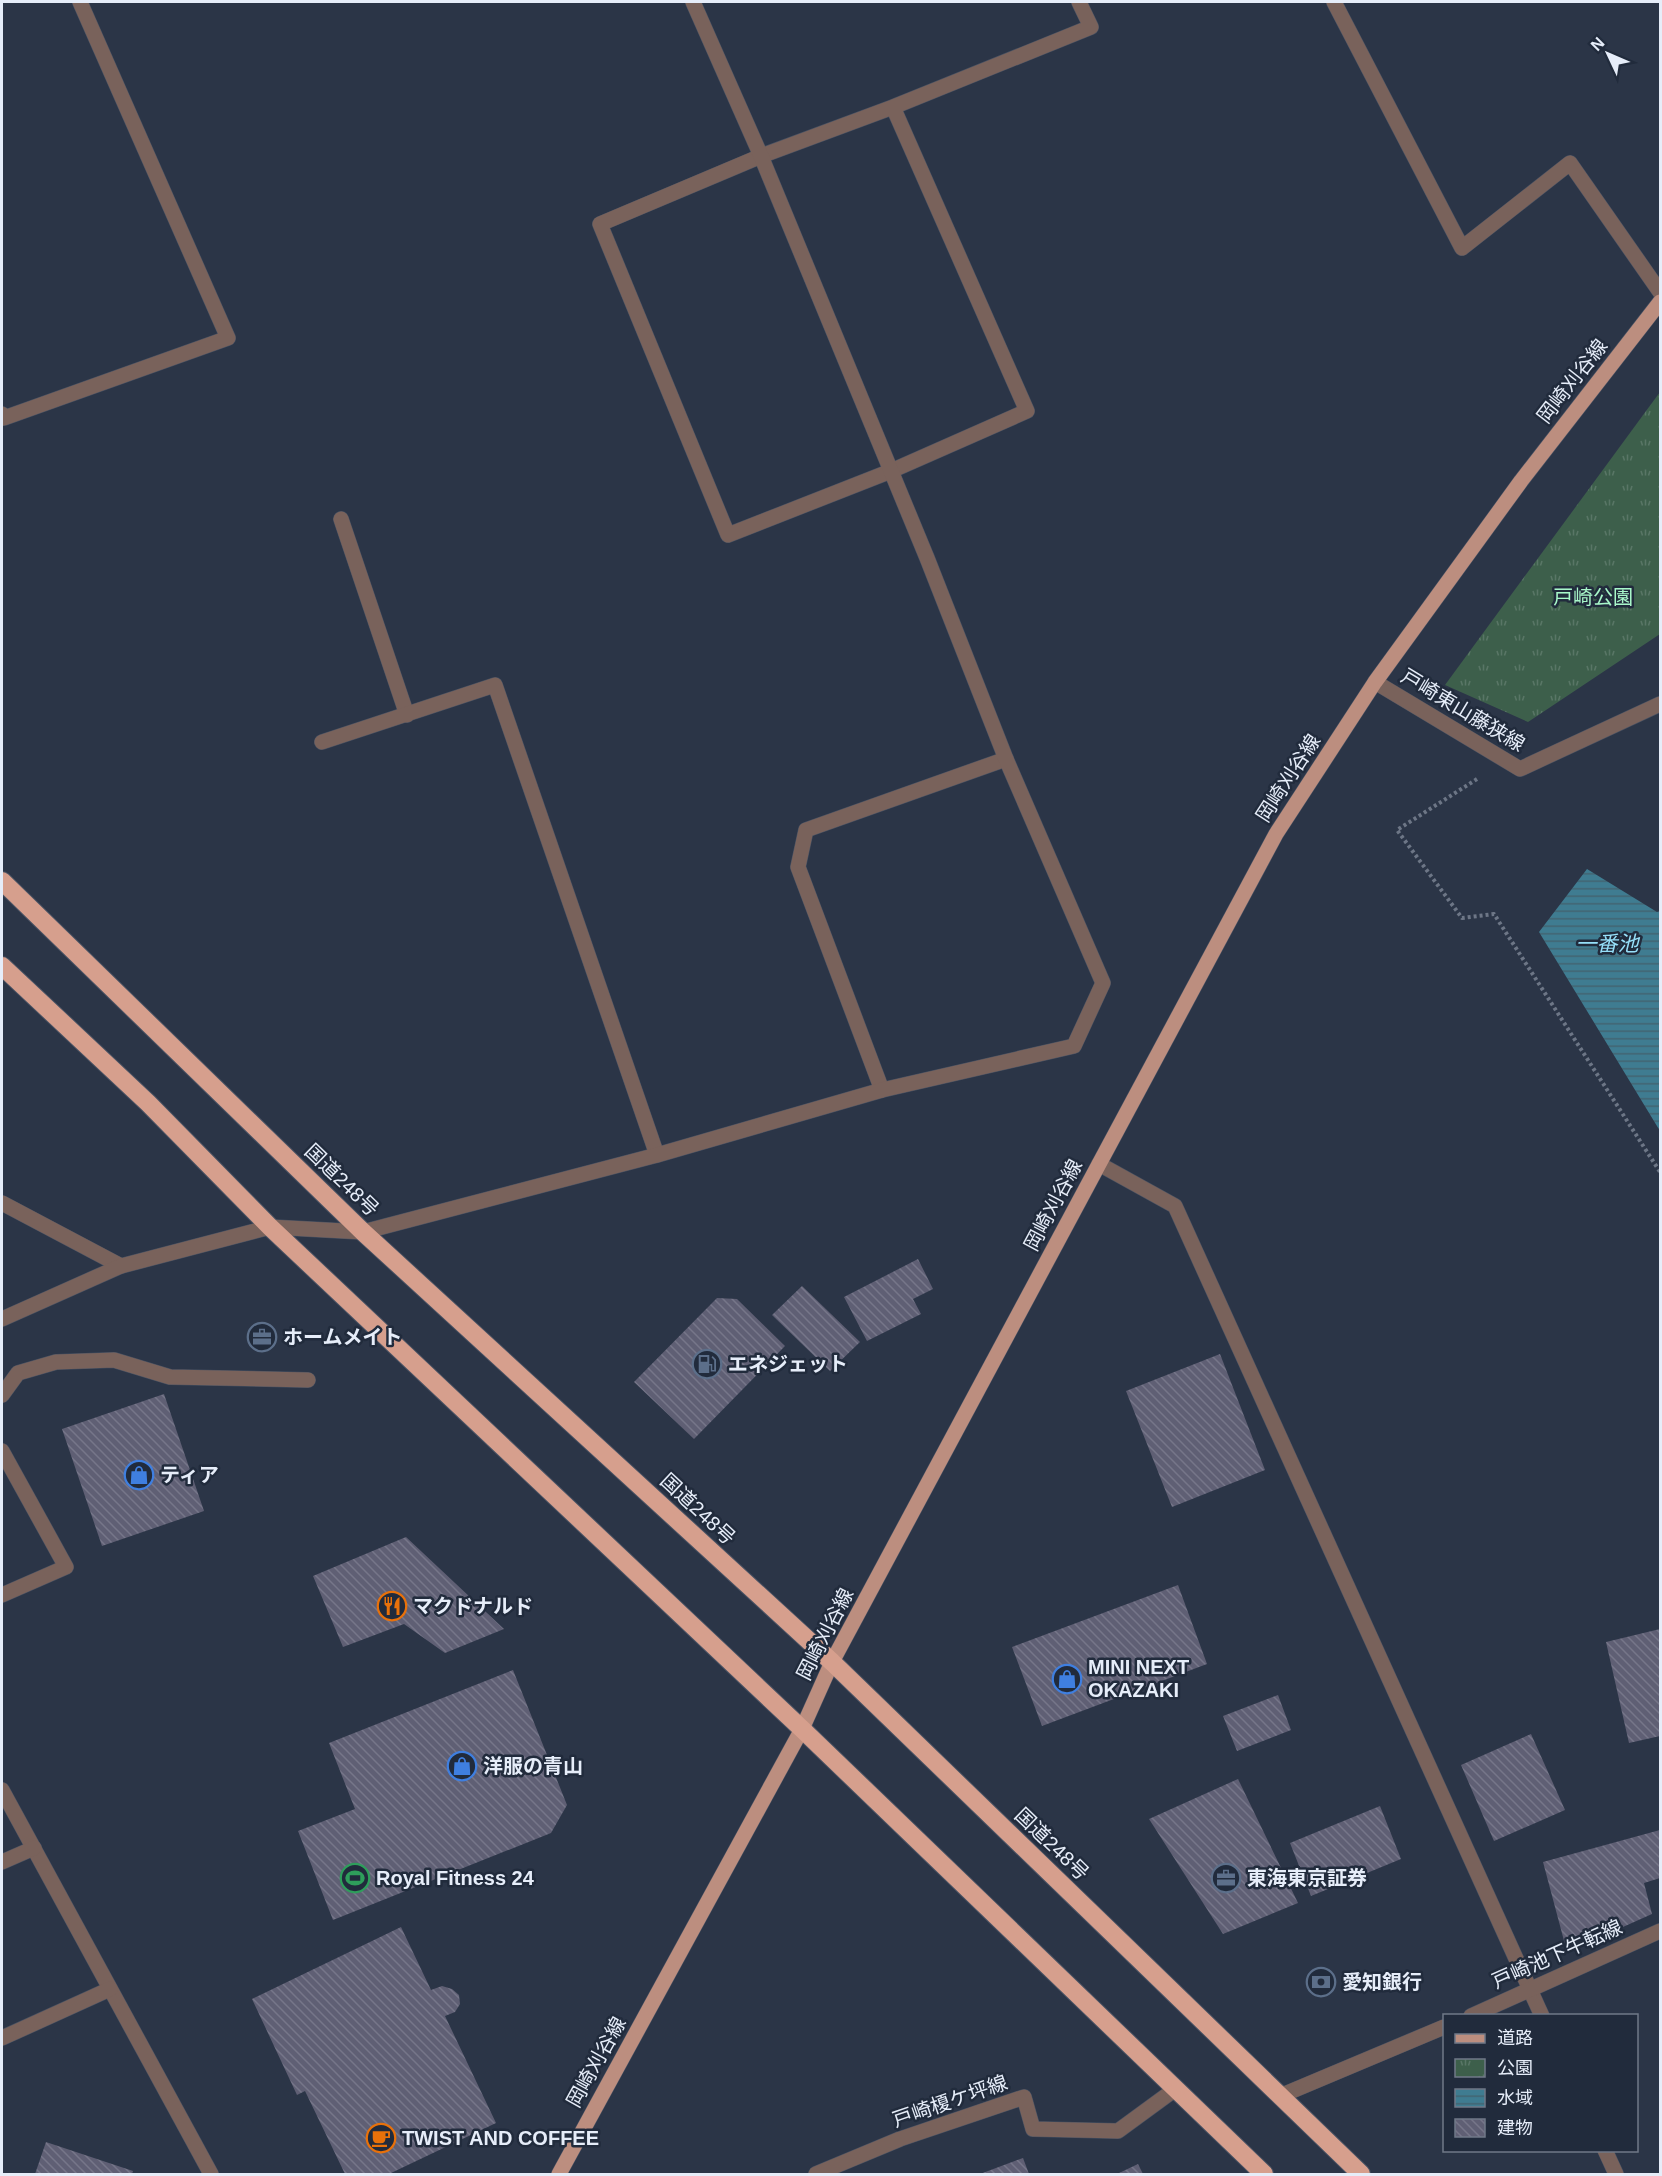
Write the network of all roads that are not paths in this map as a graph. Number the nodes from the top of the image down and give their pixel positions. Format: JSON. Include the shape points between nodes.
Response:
{"nodes":[{"id":1,"x":80,"y":2,"type":"edge"},
{"id":2,"x":693,"y":2,"type":"edge"},
{"id":3,"x":1078,"y":2,"type":"edge"},
{"id":4,"x":1334,"y":2,"type":"edge"},
{"id":5,"x":893,"y":107,"type":"junction"},
{"id":6,"x":761,"y":156,"type":"junction"},
{"id":7,"x":1660,"y":292,"type":"edge"},
{"id":8,"x":1660,"y":302,"type":"edge"},
{"id":9,"x":2,"y":414,"type":"edge"},
{"id":10,"x":891,"y":471,"type":"junction"},
{"id":11,"x":340,"y":519,"type":"dead end"},
{"id":12,"x":1375,"y":682,"type":"junction"},
{"id":13,"x":1660,"y":704,"type":"edge"},
{"id":14,"x":407,"y":715,"type":"junction"},
{"id":15,"x":322,"y":742,"type":"dead end"},
{"id":16,"x":1006,"y":759,"type":"junction"},
{"id":17,"x":2,"y":881,"type":"edge"},
{"id":18,"x":2,"y":966,"type":"edge"},
{"id":19,"x":882,"y":1090,"type":"junction"},
{"id":20,"x":657,"y":1155,"type":"junction"},
{"id":21,"x":1099,"y":1164,"type":"junction"},
{"id":22,"x":2,"y":1203,"type":"edge"},
{"id":23,"x":270,"y":1227,"type":"junction"},
{"id":24,"x":363,"y":1232,"type":"junction"},
{"id":25,"x":121,"y":1266,"type":"junction"},
{"id":26,"x":2,"y":1318,"type":"edge"},
{"id":27,"x":308,"y":1380,"type":"dead end"},
{"id":28,"x":2,"y":1395,"type":"edge"},
{"id":29,"x":2,"y":1451,"type":"edge"},
{"id":30,"x":2,"y":1595,"type":"edge"},
{"id":31,"x":831,"y":1662,"type":"junction"},
{"id":32,"x":802,"y":1729,"type":"junction"},
{"id":33,"x":2,"y":1790,"type":"edge"},
{"id":34,"x":34,"y":1848,"type":"junction"},
{"id":35,"x":2,"y":1862,"type":"edge"},
{"id":36,"x":1660,"y":1931,"type":"edge"},
{"id":37,"x":110,"y":1989,"type":"junction"},
{"id":38,"x":1531,"y":1990,"type":"junction"},
{"id":39,"x":1476,"y":2014,"type":"edge"},
{"id":40,"x":1541,"y":2014,"type":"edge"},
{"id":41,"x":1443,"y":2027,"type":"edge"},
{"id":42,"x":2,"y":2038,"type":"edge"},
{"id":43,"x":1174,"y":2090,"type":"junction"},
{"id":44,"x":1280,"y":2096,"type":"junction"},
{"id":45,"x":1605,"y":2152,"type":"edge"},
{"id":46,"x":211,"y":2175,"type":"edge"},
{"id":47,"x":559,"y":2175,"type":"edge"},
{"id":48,"x":816,"y":2175,"type":"edge"},
{"id":49,"x":1264,"y":2175,"type":"edge"},
{"id":50,"x":1361,"y":2175,"type":"edge"},
{"id":51,"x":1616,"y":2175,"type":"edge"}],
"edges":[{"from":1,"to":9,"type":"street","via":[[228,338],[4,418]]},
{"from":2,"to":6,"type":"street"},
{"from":3,"to":5,"type":"street","via":[[1091,27]]},
{"from":4,"to":7,"type":"street","via":[[1462,248],[1570,163]]},
{"from":5,"to":6,"type":"street"},
{"from":5,"to":10,"type":"street","via":[[1027,411]]},
{"from":6,"to":10,"type":"street"},
{"from":6,"to":10,"type":"street","via":[[600,224],[728,535]]},
{"from":8,"to":12,"type":"main road","name":"岡崎刈谷線","via":[[1521,482]]},
{"from":10,"to":16,"type":"street"},
{"from":11,"to":14,"type":"street"},
{"from":12,"to":13,"type":"street","name":"戸崎東山藤狭線","via":[[1520,769]]},
{"from":12,"to":21,"type":"main road","name":"岡崎刈谷線","via":[[1276,834]]},
{"from":14,"to":15,"type":"street"},
{"from":14,"to":20,"type":"street","via":[[495,685]]},
{"from":16,"to":19,"type":"street","via":[[806,830],[798,867]]},
{"from":16,"to":19,"type":"street","via":[[1103,983],[1074,1046]]},
{"from":17,"to":24,"type":"highway","name":"国道248号"},
{"from":18,"to":23,"type":"highway","via":[[148,1103]]},
{"from":19,"to":20,"type":"street"},
{"from":20,"to":24,"type":"street"},
{"from":21,"to":31,"type":"main road","name":"岡崎刈谷線"},
{"from":21,"to":38,"type":"street","via":[[1175,1206]]},
{"from":22,"to":25,"type":"street"},
{"from":23,"to":24,"type":"street"},
{"from":23,"to":25,"type":"street"},
{"from":23,"to":32,"type":"highway"},
{"from":24,"to":31,"type":"highway","name":"国道248号"},
{"from":25,"to":26,"type":"street"},
{"from":27,"to":28,"type":"street","via":[[170,1377],[114,1360],[56,1362],[18,1373]]},
{"from":29,"to":30,"type":"street","via":[[66,1568]]},
{"from":31,"to":32,"type":"main road","name":"岡崎刈谷線"},
{"from":31,"to":44,"type":"highway","name":"国道248号"},
{"from":32,"to":43,"type":"highway"},
{"from":32,"to":47,"type":"main road","name":"岡崎刈谷線"},
{"from":33,"to":34,"type":"street"},
{"from":34,"to":35,"type":"street"},
{"from":34,"to":37,"type":"street"},
{"from":36,"to":38,"type":"street","name":"戸崎池下牛転線"},
{"from":37,"to":42,"type":"street"},
{"from":37,"to":46,"type":"street"},
{"from":38,"to":39,"type":"street","name":"戸崎池下牛転線"},
{"from":38,"to":40,"type":"street"},
{"from":41,"to":44,"type":"street"},
{"from":43,"to":48,"type":"street","name":"戸崎榎ケ坪線","via":[[1118,2131],[1033,2129],[1023,2097],[900,2139]]},
{"from":43,"to":49,"type":"highway"},
{"from":44,"to":50,"type":"highway","name":"国道248号"},
{"from":45,"to":51,"type":"street"}]}
